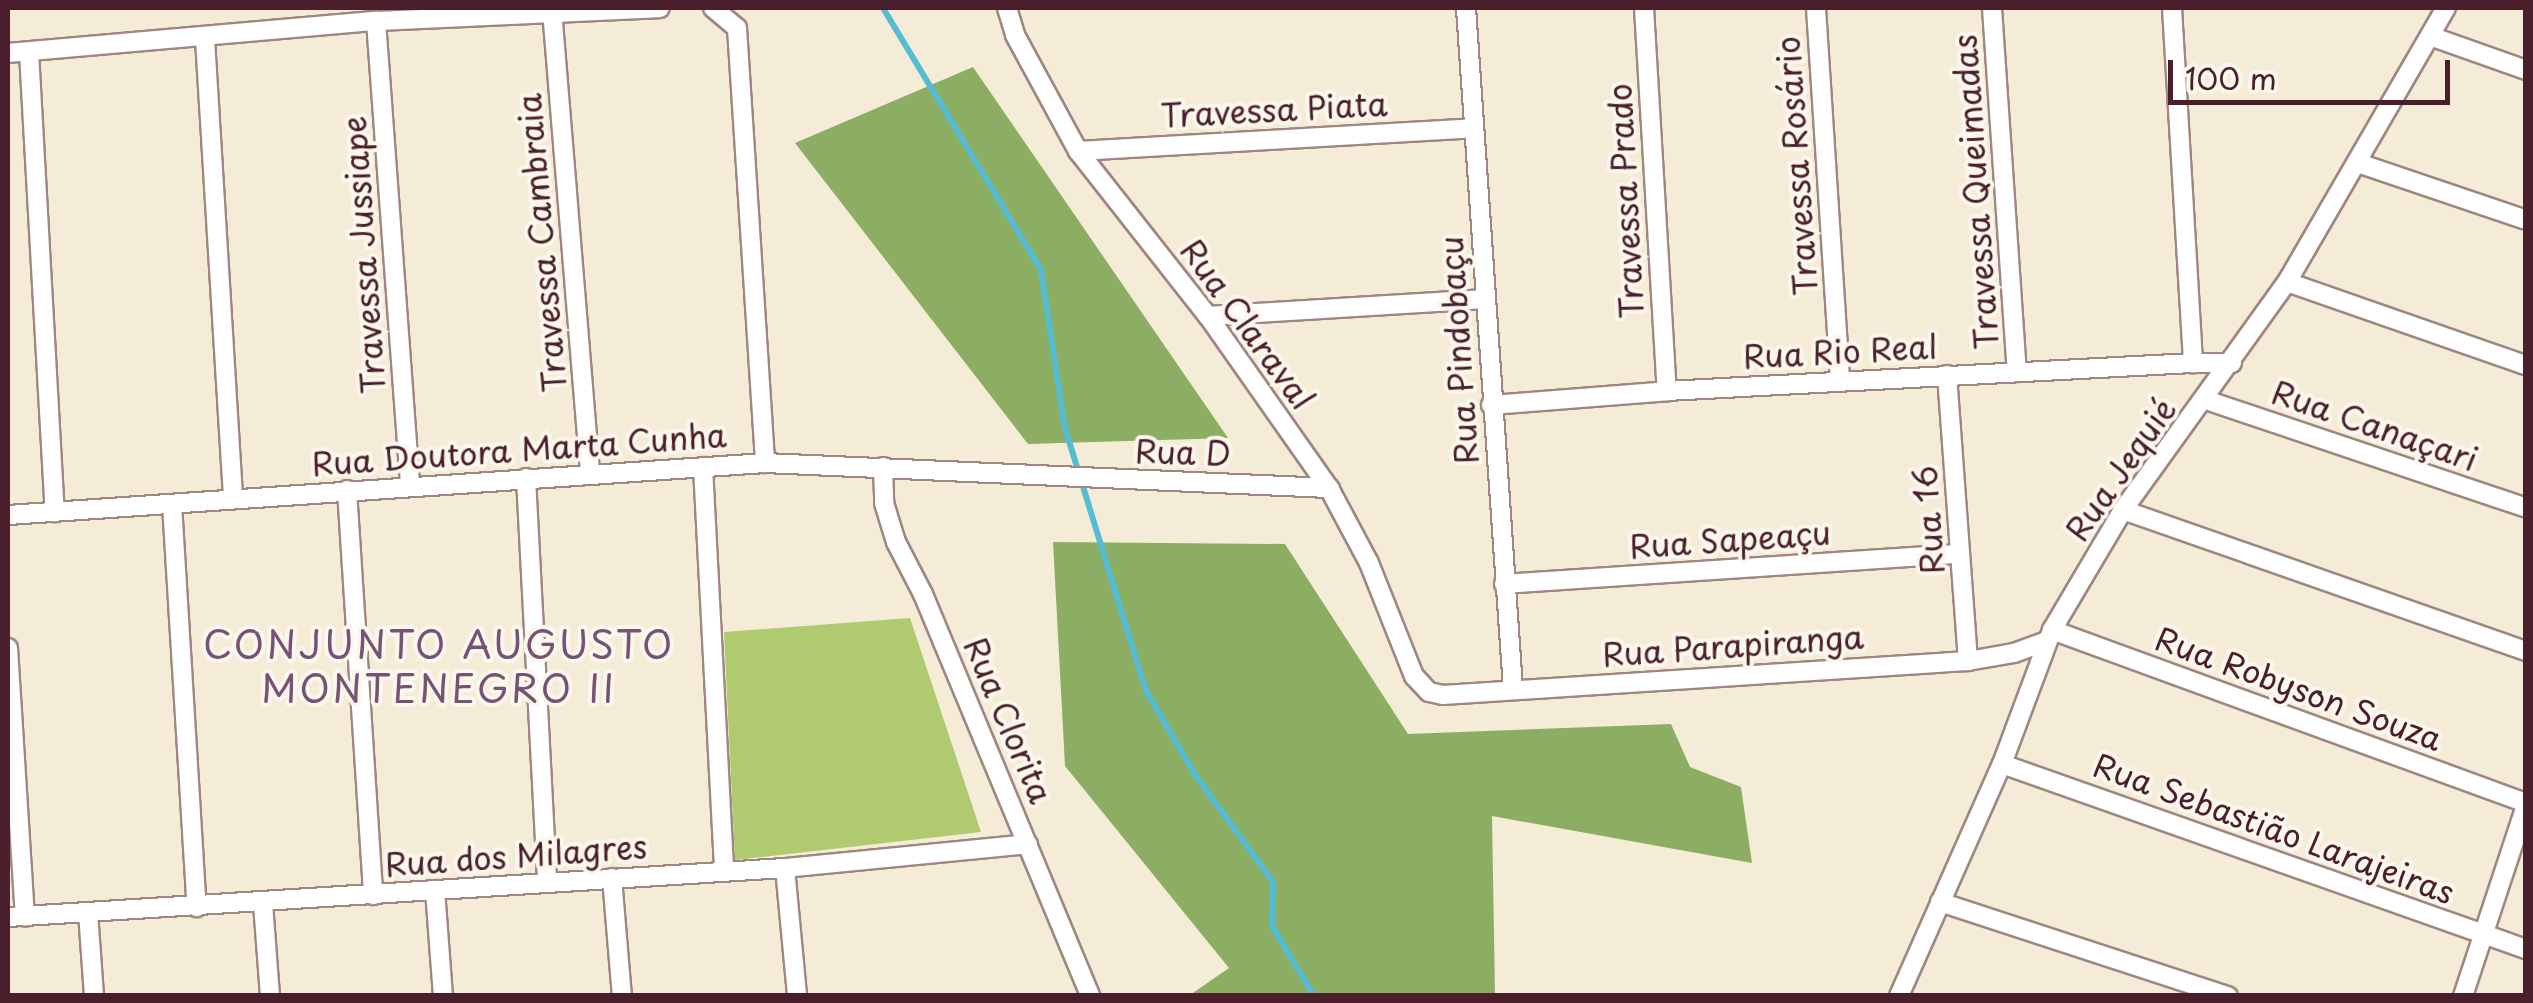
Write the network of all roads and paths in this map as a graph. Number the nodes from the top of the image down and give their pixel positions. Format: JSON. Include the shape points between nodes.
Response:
{"nodes":[{"id":1,"x":660,"y":8,"type":"edge"},
{"id":2,"x":713,"y":8,"type":"edge"},
{"id":3,"x":1006,"y":8,"type":"edge"},
{"id":4,"x":1466,"y":8,"type":"edge"},
{"id":5,"x":1644,"y":8,"type":"edge"},
{"id":6,"x":1816,"y":8,"type":"edge"},
{"id":7,"x":1992,"y":8,"type":"edge"},
{"id":8,"x":2172,"y":8,"type":"edge"},
{"id":9,"x":2446,"y":8,"type":"edge"},
{"id":10,"x":552,"y":10,"type":"edge"},
{"id":11,"x":376,"y":21,"type":"junction"},
{"id":12,"x":2430,"y":36,"type":"junction"},
{"id":13,"x":206,"y":39,"type":"junction"},
{"id":14,"x":8,"y":52,"type":"edge"},
{"id":15,"x":28,"y":52,"type":"junction"},
{"id":16,"x":2526,"y":70,"type":"edge"},
{"id":17,"x":1473,"y":128,"type":"junction"},
{"id":18,"x":1078,"y":151,"type":"junction"},
{"id":19,"x":2358,"y":164,"type":"junction"},
{"id":20,"x":2526,"y":220,"type":"edge"},
{"id":21,"x":2287,"y":282,"type":"junction"},
{"id":22,"x":1485,"y":299,"type":"junction"},
{"id":23,"x":1208,"y":316,"type":"junction"},
{"id":24,"x":2193,"y":363,"type":"junction"},
{"id":25,"x":2232,"y":364,"type":"junction"},
{"id":26,"x":2526,"y":365,"type":"edge"},
{"id":27,"x":2017,"y":372,"type":"junction"},
{"id":28,"x":1947,"y":375,"type":"junction"},
{"id":29,"x":1840,"y":381,"type":"junction"},
{"id":30,"x":1667,"y":390,"type":"junction"},
{"id":31,"x":2206,"y":400,"type":"junction"},
{"id":32,"x":1491,"y":405,"type":"junction"},
{"id":33,"x":765,"y":463,"type":"junction"},
{"id":34,"x":703,"y":467,"type":"junction"},
{"id":35,"x":882,"y":467,"type":"junction"},
{"id":36,"x":590,"y":472,"type":"junction"},
{"id":37,"x":1035,"y":475,"type":"joint"},
{"id":38,"x":526,"y":478,"type":"junction"},
{"id":39,"x":410,"y":484,"type":"junction"},
{"id":40,"x":1328,"y":488,"type":"junction"},
{"id":41,"x":347,"y":490,"type":"junction"},
{"id":42,"x":234,"y":498,"type":"junction"},
{"id":43,"x":172,"y":504,"type":"junction"},
{"id":44,"x":2526,"y":508,"type":"edge"},
{"id":45,"x":2124,"y":510,"type":"junction"},
{"id":46,"x":56,"y":512,"type":"junction"},
{"id":47,"x":8,"y":515,"type":"edge"},
{"id":48,"x":1960,"y":554,"type":"junction"},
{"id":49,"x":1504,"y":584,"type":"junction"},
{"id":50,"x":2050,"y":635,"type":"junction"},
{"id":51,"x":8,"y":648,"type":"edge"},
{"id":52,"x":2526,"y":652,"type":"edge"},
{"id":53,"x":1968,"y":661,"type":"junction"},
{"id":54,"x":1422,"y":687,"type":"joint"},
{"id":55,"x":1513,"y":689,"type":"junction"},
{"id":56,"x":2002,"y":764,"type":"junction"},
{"id":57,"x":2526,"y":804,"type":"edge"},
{"id":58,"x":1028,"y":844,"type":"junction"},
{"id":59,"x":785,"y":868,"type":"junction"},
{"id":60,"x":724,"y":870,"type":"junction"},
{"id":61,"x":612,"y":878,"type":"junction"},
{"id":62,"x":547,"y":880,"type":"junction"},
{"id":63,"x":435,"y":890,"type":"junction"},
{"id":64,"x":373,"y":895,"type":"junction"},
{"id":65,"x":1940,"y":902,"type":"junction"},
{"id":66,"x":262,"y":903,"type":"junction"},
{"id":67,"x":198,"y":907,"type":"junction"},
{"id":68,"x":88,"y":912,"type":"junction"},
{"id":69,"x":16,"y":917,"type":"edge"},
{"id":70,"x":2484,"y":934,"type":"junction"},
{"id":71,"x":2526,"y":949,"type":"edge"},
{"id":72,"x":94,"y":996,"type":"edge"},
{"id":73,"x":270,"y":996,"type":"edge"},
{"id":74,"x":443,"y":996,"type":"edge"},
{"id":75,"x":622,"y":996,"type":"edge"},
{"id":76,"x":796,"y":996,"type":"edge"},
{"id":77,"x":1090,"y":996,"type":"edge"},
{"id":78,"x":1899,"y":996,"type":"edge"},
{"id":79,"x":2228,"y":996,"type":"edge"},
{"id":80,"x":2463,"y":996,"type":"edge"}],
"edges":[{"from":1,"to":10,"type":"street"},
{"from":2,"to":33,"type":"street","via":[[737,28]]},
{"from":3,"to":18,"type":"street","name":"Rua Claraval"},
{"from":4,"to":17,"type":"street","name":"Rua Pindobaçu"},
{"from":5,"to":30,"type":"street","name":"Travessa Prado"},
{"from":6,"to":29,"type":"street","name":"Travessa Rosário"},
{"from":7,"to":27,"type":"street","name":"Travessa Queimadas"},
{"from":8,"to":24,"type":"street"},
{"from":9,"to":12,"type":"street","name":"Rua Jequié"},
{"from":10,"to":11,"type":"street"},
{"from":10,"to":36,"type":"street","name":"Travessa Cambraia"},
{"from":11,"to":13,"type":"street"},
{"from":11,"to":39,"type":"street","name":"Travessa Jussiape"},
{"from":12,"to":16,"type":"street"},
{"from":12,"to":19,"type":"street","name":"Rua Jequié"},
{"from":13,"to":15,"type":"street"},
{"from":13,"to":42,"type":"street"},
{"from":14,"to":15,"type":"street"},
{"from":15,"to":46,"type":"street"},
{"from":17,"to":18,"type":"street","name":"Travessa Piata"},
{"from":17,"to":22,"type":"street","name":"Rua Pindobaçu"},
{"from":18,"to":23,"type":"street","name":"Rua Claraval"},
{"from":19,"to":20,"type":"street"},
{"from":19,"to":21,"type":"street","name":"Rua Jequié"},
{"from":21,"to":25,"type":"street","name":"Rua Jequié"},
{"from":21,"to":26,"type":"street"},
{"from":22,"to":23,"type":"street"},
{"from":22,"to":32,"type":"street","name":"Rua Pindobaçu"},
{"from":23,"to":40,"type":"street","name":"Rua Claraval"},
{"from":24,"to":25,"type":"street","name":"Rua Rio Real"},
{"from":24,"to":27,"type":"street","name":"Rua Rio Real"},
{"from":25,"to":31,"type":"street","name":"Rua Jequié"},
{"from":27,"to":28,"type":"street","name":"Rua Rio Real"},
{"from":28,"to":29,"type":"street","name":"Rua Rio Real"},
{"from":28,"to":48,"type":"street","name":"Rua 16"},
{"from":29,"to":30,"type":"street","name":"Rua Rio Real"},
{"from":30,"to":32,"type":"street","name":"Rua Rio Real"},
{"from":31,"to":44,"type":"street","name":"Rua Canaçari"},
{"from":31,"to":45,"type":"street","name":"Rua Jequié"},
{"from":32,"to":49,"type":"street","name":"Rua Pindobaçu"},
{"from":33,"to":34,"type":"street","name":"Rua Doutora Marta Cunha"},
{"from":33,"to":35,"type":"street","name":"Rua Doutora Marta Cunha"},
{"from":34,"to":36,"type":"street","name":"Rua Doutora Marta Cunha"},
{"from":34,"to":60,"type":"street"},
{"from":35,"to":37,"type":"street","name":"Rua Doutora Marta Cunha"},
{"from":35,"to":58,"type":"street","name":"Rua Clorita","via":[[888,523]]},
{"from":36,"to":38,"type":"street","name":"Rua Doutora Marta Cunha"},
{"from":37,"to":40,"type":"street","name":"Rua D"},
{"from":38,"to":39,"type":"street","name":"Rua Doutora Marta Cunha"},
{"from":38,"to":62,"type":"street"},
{"from":39,"to":41,"type":"street","name":"Rua Doutora Marta Cunha"},
{"from":40,"to":54,"type":"street","name":"Rua Claraval","via":[[1369,563]]},
{"from":41,"to":42,"type":"street","name":"Rua Doutora Marta Cunha"},
{"from":41,"to":64,"type":"street"},
{"from":42,"to":43,"type":"street","name":"Rua Doutora Marta Cunha"},
{"from":43,"to":46,"type":"street","name":"Rua Doutora Marta Cunha"},
{"from":43,"to":67,"type":"street"},
{"from":45,"to":50,"type":"street","name":"Rua Jequié"},
{"from":45,"to":52,"type":"street"},
{"from":46,"to":47,"type":"street","name":"Rua Doutora Marta Cunha"},
{"from":48,"to":49,"type":"street","name":"Rua Sapeaçu"},
{"from":48,"to":53,"type":"street","name":"Rua 16"},
{"from":49,"to":55,"type":"street","name":"Rua Pindobaçu"},
{"from":50,"to":53,"type":"street","name":"Rua Parapiranga","via":[[2014,653]]},
{"from":50,"to":56,"type":"street","name":"Rua Jequié"},
{"from":50,"to":57,"type":"street","name":"Rua Robyson Souza"},
{"from":51,"to":69,"type":"street"},
{"from":53,"to":55,"type":"street","name":"Rua Parapiranga"},
{"from":54,"to":55,"type":"street","name":"Rua Parapiranga","via":[[1443,695]]},
{"from":56,"to":65,"type":"street","name":"Rua Jequié"},
{"from":56,"to":70,"type":"street","name":"Rua Sebastião Larajeiras"},
{"from":57,"to":70,"type":"street"},
{"from":58,"to":59,"type":"street","name":"Rua dos Milagres"},
{"from":58,"to":77,"type":"street","name":"Rua Clorita"},
{"from":59,"to":60,"type":"street","name":"Rua dos Milagres"},
{"from":59,"to":76,"type":"street"},
{"from":60,"to":61,"type":"street","name":"Rua dos Milagres"},
{"from":61,"to":62,"type":"street","name":"Rua dos Milagres"},
{"from":61,"to":75,"type":"street"},
{"from":62,"to":63,"type":"street","name":"Rua dos Milagres"},
{"from":63,"to":64,"type":"street","name":"Rua dos Milagres"},
{"from":63,"to":74,"type":"street"},
{"from":64,"to":66,"type":"street","name":"Rua dos Milagres"},
{"from":65,"to":78,"type":"street","name":"Rua Jequié"},
{"from":65,"to":79,"type":"street"},
{"from":66,"to":67,"type":"street","name":"Rua dos Milagres"},
{"from":66,"to":73,"type":"street"},
{"from":67,"to":68,"type":"street","name":"Rua dos Milagres"},
{"from":68,"to":69,"type":"street","name":"Rua dos Milagres"},
{"from":68,"to":72,"type":"street"},
{"from":70,"to":71,"type":"street","name":"Rua Sebastião Larajeiras"},
{"from":70,"to":80,"type":"street"}]}
